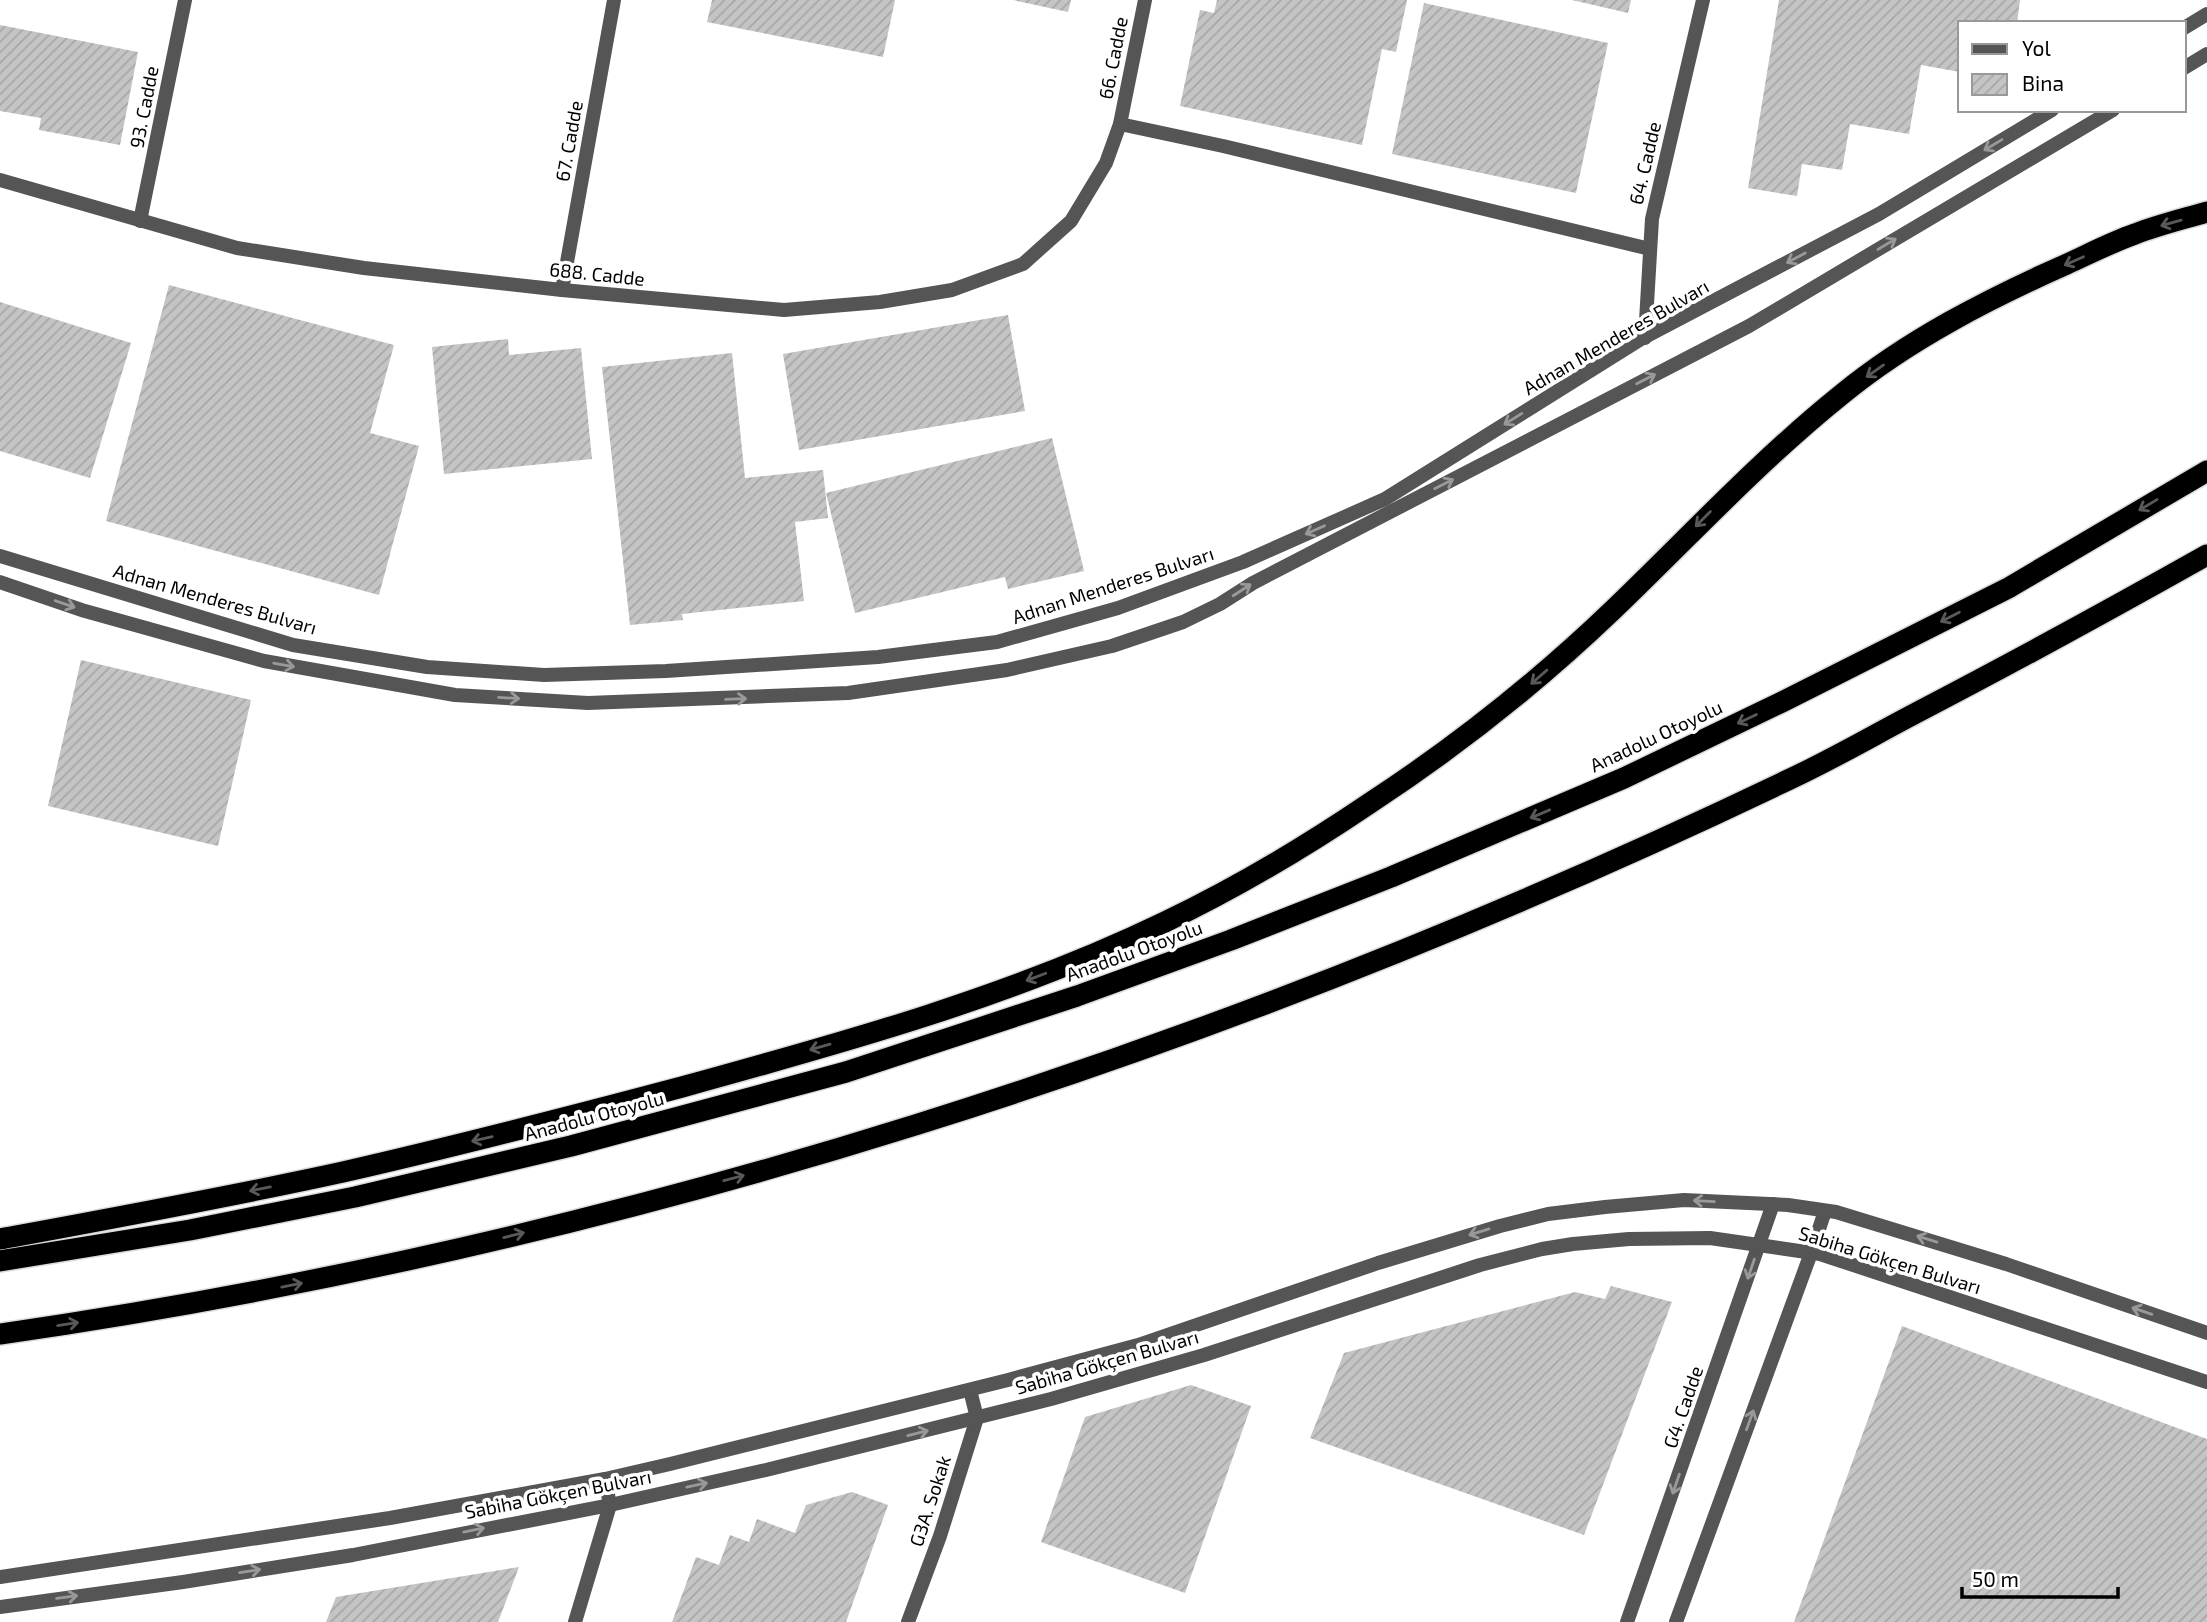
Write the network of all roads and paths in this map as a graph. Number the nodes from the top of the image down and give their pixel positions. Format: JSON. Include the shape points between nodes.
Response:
{"nodes":[{"id":1,"x":185,"y":0,"type":"edge"},
{"id":2,"x":614,"y":0,"type":"edge"},
{"id":3,"x":1144,"y":0,"type":"edge"},
{"id":4,"x":1703,"y":0,"type":"edge"},
{"id":5,"x":2207,"y":14,"type":"edge"},
{"id":6,"x":2186,"y":27,"type":"edge"},
{"id":7,"x":2207,"y":54,"type":"edge"},
{"id":8,"x":2186,"y":67,"type":"edge"},
{"id":9,"x":2049,"y":112,"type":"edge"},
{"id":10,"x":2110,"y":112,"type":"edge"},
{"id":11,"x":1120,"y":124,"type":"junction"},
{"id":12,"x":0,"y":180,"type":"edge"},
{"id":13,"x":2207,"y":212,"type":"edge"},
{"id":14,"x":140,"y":221,"type":"junction"},
{"id":15,"x":1650,"y":249,"type":"junction"},
{"id":16,"x":562,"y":290,"type":"junction"},
{"id":17,"x":1645,"y":338,"type":"junction"},
{"id":18,"x":2207,"y":471,"type":"edge"},
{"id":19,"x":2207,"y":555,"type":"edge"},
{"id":20,"x":0,"y":556,"type":"edge"},
{"id":21,"x":0,"y":582,"type":"edge"},
{"id":22,"x":1773,"y":1205,"type":"junction"},
{"id":23,"x":1825,"y":1211,"type":"junction"},
{"id":24,"x":0,"y":1239,"type":"edge"},
{"id":25,"x":1760,"y":1244,"type":"junction"},
{"id":26,"x":1811,"y":1253,"type":"junction"},
{"id":27,"x":0,"y":1261,"type":"edge"},
{"id":28,"x":2207,"y":1333,"type":"edge"},
{"id":29,"x":0,"y":1334,"type":"edge"},
{"id":30,"x":2207,"y":1382,"type":"edge"},
{"id":31,"x":970,"y":1390,"type":"junction"},
{"id":32,"x":976,"y":1418,"type":"junction"},
{"id":33,"x":606,"y":1479,"type":"junction"},
{"id":34,"x":610,"y":1505,"type":"junction"},
{"id":35,"x":0,"y":1577,"type":"edge"},
{"id":36,"x":0,"y":1607,"type":"edge"},
{"id":37,"x":575,"y":1622,"type":"edge"},
{"id":38,"x":908,"y":1622,"type":"edge"},
{"id":39,"x":1627,"y":1622,"type":"edge"},
{"id":40,"x":1676,"y":1622,"type":"edge"}],
"edges":[{"from":1,"to":14,"type":"street","name":"93. Cadde"},
{"from":2,"to":16,"type":"street","name":"67. Cadde"},
{"from":3,"to":11,"type":"street","name":"66. Cadde"},
{"from":4,"to":15,"type":"street","name":"64. Cadde","via":[[1652,219]]},
{"from":5,"to":6,"type":"street"},
{"from":7,"to":8,"type":"street"},
{"from":9,"to":17,"type":"street","name":"Adnan Menderes Bulvarı","one_way":true,"via":[[1879,214]]},
{"from":21,"to":10,"type":"street","one_way":true,"via":[[264,661],[455,695],[588,703],[766,697],[848,692],[1007,670],[1112,646],[1220,604],[1749,326]]},
{"from":11,"to":15,"type":"street"},
{"from":11,"to":16,"type":"street","name":"688. Cadde","via":[[1106,163],[1071,221],[1023,264],[952,290],[784,310]]},
{"from":12,"to":14,"type":"street","name":"688. Cadde"},
{"from":13,"to":24,"type":"highway","one_way":true,"via":[[2136,233],[2020,285],[1925,336],[1845,391],[1745,478],[1614,609],[1468,734],[1372,803],[1270,866],[1166,922],[1004,990],[689,1085],[338,1173]]},
{"from":14,"to":16,"type":"street","name":"688. Cadde","via":[[237,248],[364,268]]},
{"from":15,"to":17,"type":"street","name":"64. Cadde"},
{"from":17,"to":20,"type":"street","name":"Adnan Menderes Bulvarı","one_way":true,"via":[[1385,499],[1243,562],[1118,608],[997,642],[878,657],[666,671],[544,675],[427,667],[293,645]]},
{"from":18,"to":27,"type":"highway","name":"Anadolu Otoyolu","one_way":true,"via":[[2010,587],[1624,778],[1378,882],[1077,996],[846,1072],[572,1146],[342,1200]]},
{"from":29,"to":19,"type":"highway","one_way":true,"via":[[193,1304],[485,1242],[790,1163],[929,1123],[1084,1070],[1369,964],[1642,848],[1794,777]]},
{"from":22,"to":23,"type":"street","name":"Sabiha Gökçen Bulvarı"},
{"from":22,"to":25,"type":"street","name":"G4. Cadde"},
{"from":22,"to":31,"type":"street","name":"Sabiha Gökçen Bulvarı","one_way":true,"via":[[1684,1200],[1548,1214],[1378,1263],[1138,1345]]},
{"from":23,"to":26,"type":"street"},
{"from":28,"to":23,"type":"street","name":"Sabiha Gökçen Bulvarı","one_way":true,"via":[[2006,1264]]},
{"from":25,"to":26,"type":"street","name":"Sabiha Gökçen Bulvarı"},
{"from":25,"to":32,"type":"street","name":"Sabiha Gökçen Bulvarı","via":[[1658,1238],[1542,1249],[1396,1290],[1204,1355]]},
{"from":25,"to":39,"type":"street","name":"G4. Cadde","one_way":true},
{"from":26,"to":30,"type":"street","name":"Sabiha Gökçen Bulvarı"},
{"from":40,"to":26,"type":"street","one_way":true},
{"from":31,"to":32,"type":"street","name":"G3A. Sokak"},
{"from":31,"to":33,"type":"street","name":"Sabiha Gökçen Bulvarı"},
{"from":34,"to":32,"type":"street","name":"Sabiha Gökçen Bulvarı","one_way":true},
{"from":32,"to":38,"type":"street","name":"G3A. Sokak"},
{"from":33,"to":34,"type":"street"},
{"from":33,"to":35,"type":"street","name":"Sabiha Gökçen Bulvarı","via":[[390,1518]]},
{"from":36,"to":34,"type":"street","name":"Sabiha Gökçen Bulvarı","one_way":true,"via":[[353,1555]]},
{"from":34,"to":37,"type":"street"}]}
